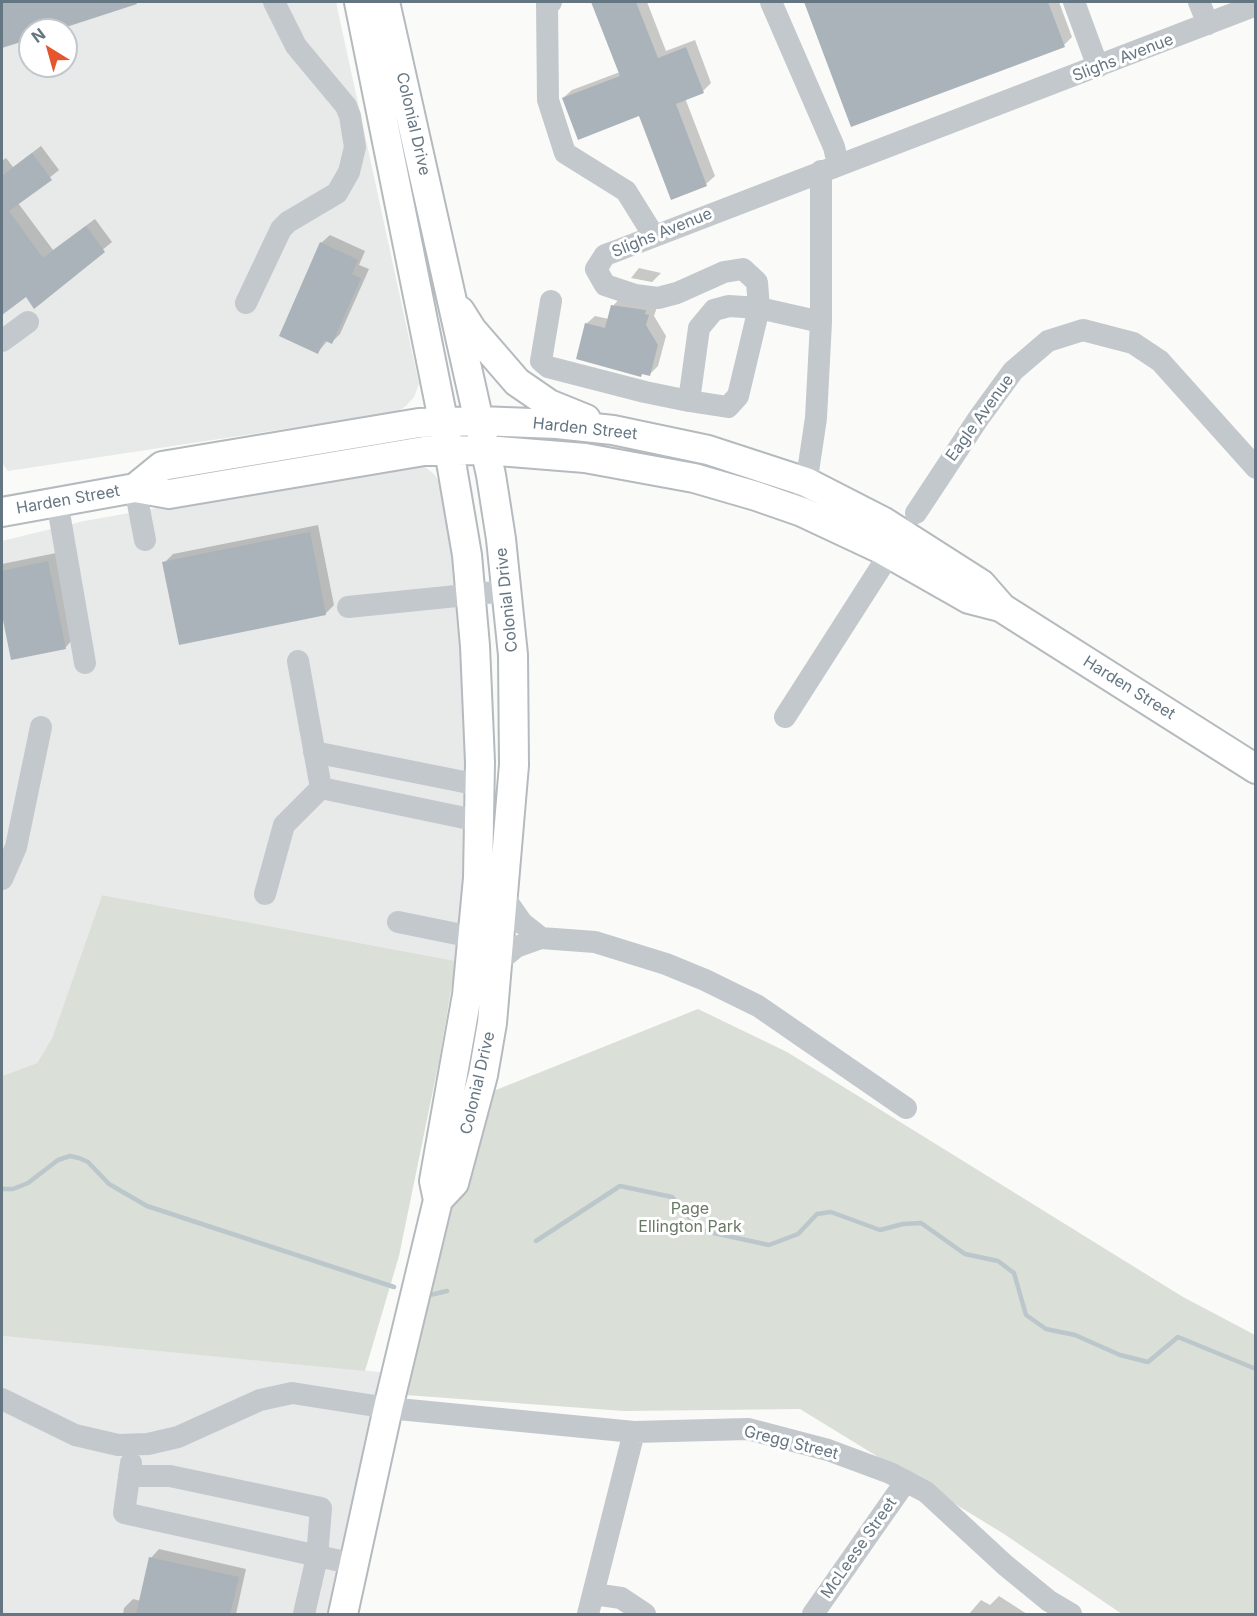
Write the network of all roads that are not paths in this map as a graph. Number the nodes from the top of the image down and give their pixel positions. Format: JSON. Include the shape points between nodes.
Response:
{"nodes":[{"id":1,"x":274,"y":2,"type":"edge"},
{"id":2,"x":359,"y":2,"type":"edge"},
{"id":3,"x":386,"y":2,"type":"edge"},
{"id":4,"x":551,"y":2,"type":"edge"},
{"id":5,"x":771,"y":2,"type":"edge"},
{"id":6,"x":1074,"y":2,"type":"edge"},
{"id":7,"x":1199,"y":2,"type":"edge"},
{"id":8,"x":1256,"y":5,"type":"edge"},
{"id":9,"x":1208,"y":24,"type":"junction"},
{"id":10,"x":1098,"y":68,"type":"junction"},
{"id":11,"x":829,"y":168,"type":"junction"},
{"id":12,"x":644,"y":240,"type":"junction"},
{"id":13,"x":452,"y":298,"type":"junction"},
{"id":14,"x":759,"y":299,"type":"junction"},
{"id":15,"x":551,"y":301,"type":"dead end"},
{"id":16,"x":246,"y":303,"type":"dead end"},
{"id":17,"x":28,"y":322,"type":"dead end"},
{"id":18,"x":821,"y":322,"type":"junction"},
{"id":19,"x":2,"y":341,"type":"edge"},
{"id":20,"x":689,"y":401,"type":"junction"},
{"id":21,"x":479,"y":421,"type":"junction"},
{"id":22,"x":444,"y":422,"type":"junction"},
{"id":23,"x":613,"y":430,"type":"junction"},
{"id":24,"x":449,"y":450,"type":"junction"},
{"id":25,"x":486,"y":450,"type":"junction"},
{"id":26,"x":1256,"y":468,"type":"edge"},
{"id":27,"x":806,"y":482,"type":"junction"},
{"id":28,"x":135,"y":488,"type":"junction"},
{"id":29,"x":57,"y":501,"type":"junction"},
{"id":30,"x":2,"y":512,"type":"edge"},
{"id":31,"x":802,"y":512,"type":"junction"},
{"id":32,"x":916,"y":513,"type":"dead end"},
{"id":33,"x":145,"y":540,"type":"dead end"},
{"id":34,"x":879,"y":570,"type":"dead end"},
{"id":35,"x":506,"y":591,"type":"junction"},
{"id":36,"x":471,"y":596,"type":"junction"},
{"id":37,"x":348,"y":607,"type":"dead end"},
{"id":38,"x":1002,"y":608,"type":"junction"},
{"id":39,"x":298,"y":661,"type":"dead end"},
{"id":40,"x":86,"y":663,"type":"dead end"},
{"id":41,"x":785,"y":717,"type":"dead end"},
{"id":42,"x":41,"y":727,"type":"dead end"},
{"id":43,"x":315,"y":752,"type":"junction"},
{"id":44,"x":1256,"y":769,"type":"edge"},
{"id":45,"x":479,"y":785,"type":"junction"},
{"id":46,"x":321,"y":788,"type":"junction"},
{"id":47,"x":478,"y":822,"type":"junction"},
{"id":48,"x":2,"y":879,"type":"edge"},
{"id":49,"x":265,"y":894,"type":"dead end"},
{"id":50,"x":504,"y":897,"type":"junction"},
{"id":51,"x":398,"y":922,"type":"dead end"},
{"id":52,"x":472,"y":937,"type":"junction"},
{"id":53,"x":541,"y":938,"type":"junction"},
{"id":54,"x":499,"y":961,"type":"junction"},
{"id":55,"x":906,"y":1108,"type":"dead end"},
{"id":56,"x":438,"y":1200,"type":"junction"},
{"id":57,"x":2,"y":1399,"type":"edge"},
{"id":58,"x":388,"y":1408,"type":"junction"},
{"id":59,"x":634,"y":1432,"type":"junction"},
{"id":60,"x":133,"y":1445,"type":"junction"},
{"id":61,"x":129,"y":1476,"type":"junction"},
{"id":62,"x":906,"y":1481,"type":"junction"},
{"id":63,"x":317,"y":1557,"type":"junction"},
{"id":64,"x":354,"y":1564,"type":"junction"},
{"id":65,"x":591,"y":1604,"type":"edge"},
{"id":66,"x":303,"y":1614,"type":"edge"},
{"id":67,"x":343,"y":1614,"type":"edge"},
{"id":68,"x":645,"y":1614,"type":"edge"},
{"id":69,"x":813,"y":1614,"type":"edge"},
{"id":70,"x":1071,"y":1614,"type":"edge"}],
"edges":[{"from":1,"to":16,"type":"street","via":[[296,46],[346,106],[355,147],[349,172],[337,193],[281,230]]},
{"from":2,"to":22,"type":"main road","name":"Colonial Drive"},
{"from":3,"to":13,"type":"main road","name":"Colonial Drive"},
{"from":4,"to":12,"type":"street","via":[[547,3],[548,100],[565,153],[626,191]]},
{"from":5,"to":11,"type":"street","via":[[834,147]]},
{"from":6,"to":10,"type":"street"},
{"from":7,"to":9,"type":"street"},
{"from":8,"to":9,"type":"street","name":"Slighs Avenue"},
{"from":9,"to":10,"type":"street","name":"Slighs Avenue"},
{"from":10,"to":11,"type":"street","name":"Slighs Avenue"},
{"from":11,"to":12,"type":"street","name":"Slighs Avenue"},
{"from":11,"to":18,"type":"street"},
{"from":12,"to":14,"type":"street","name":"Slighs Avenue","via":[[605,255],[598,273],[605,285],[658,298],[724,272],[743,269],[757,282]]},
{"from":13,"to":21,"type":"main road","name":"Colonial Drive"},
{"from":13,"to":23,"type":"main road","via":[[472,330],[517,382],[549,404]]},
{"from":14,"to":18,"type":"street"},
{"from":14,"to":20,"type":"street","via":[[714,310],[699,328]]},
{"from":14,"to":20,"type":"street","via":[[738,396],[728,407]]},
{"from":15,"to":20,"type":"street","via":[[541,361],[548,367]]},
{"from":17,"to":19,"type":"street"},
{"from":18,"to":27,"type":"street","via":[[816,418]]},
{"from":21,"to":22,"type":"main road","name":"Harden Street"},
{"from":21,"to":23,"type":"main road","name":"Harden Street"},
{"from":21,"to":25,"type":"main road","name":"Colonial Drive"},
{"from":22,"to":24,"type":"main road","name":"Colonial Drive"},
{"from":22,"to":28,"type":"main road","name":"Harden Street","via":[[356,432],[162,466]]},
{"from":23,"to":27,"type":"main road","name":"Harden Street","via":[[708,450]]},
{"from":24,"to":25,"type":"main road","name":"Harden Street"},
{"from":24,"to":28,"type":"main road","name":"Harden Street","via":[[357,461],[169,494]]},
{"from":24,"to":36,"type":"main road","name":"Colonial Drive"},
{"from":25,"to":31,"type":"main road","name":"Harden Street","via":[[585,458],[694,477]]},
{"from":25,"to":35,"type":"main road","name":"Colonial Drive"},
{"from":26,"to":32,"type":"street","name":"Eagle Avenue","via":[[1160,361],[1133,343],[1083,330],[1048,341],[1013,371]]},
{"from":27,"to":31,"type":"street"},
{"from":27,"to":38,"type":"main road","name":"Harden Street","via":[[936,554],[981,584]]},
{"from":28,"to":29,"type":"main road","name":"Harden Street"},
{"from":28,"to":33,"type":"street"},
{"from":29,"to":30,"type":"main road","name":"Harden Street"},
{"from":29,"to":40,"type":"street"},
{"from":31,"to":38,"type":"main road","name":"Harden Street","via":[[881,549],[969,599]]},
{"from":34,"to":41,"type":"street"},
{"from":35,"to":36,"type":"street"},
{"from":35,"to":50,"type":"main road","name":"Colonial Drive","via":[[513,655],[514,765]]},
{"from":36,"to":37,"type":"street"},
{"from":36,"to":45,"type":"main road","name":"Colonial Drive"},
{"from":38,"to":44,"type":"main road","name":"Harden Street"},
{"from":39,"to":43,"type":"street"},
{"from":42,"to":48,"type":"street","via":[[16,847]]},
{"from":43,"to":45,"type":"street"},
{"from":43,"to":46,"type":"street"},
{"from":45,"to":47,"type":"main road","name":"Colonial Drive"},
{"from":46,"to":47,"type":"street"},
{"from":46,"to":49,"type":"street","via":[[284,825]]},
{"from":47,"to":52,"type":"main road","name":"Colonial Drive"},
{"from":50,"to":53,"type":"street","via":[[522,923]]},
{"from":50,"to":54,"type":"main road","name":"Colonial Drive"},
{"from":51,"to":52,"type":"street"},
{"from":52,"to":56,"type":"main road","name":"Colonial Drive","via":[[465,1005],[434,1182]]},
{"from":53,"to":54,"type":"street","via":[[516,947]]},
{"from":53,"to":55,"type":"street","via":[[595,942],[705,980],[758,1006]]},
{"from":54,"to":56,"type":"main road","name":"Colonial Drive","via":[[483,1075],[454,1183]]},
{"from":56,"to":58,"type":"main road","name":"Colonial Drive"},
{"from":57,"to":60,"type":"street","name":"Gregg Street","via":[[90,1441]]},
{"from":58,"to":59,"type":"street","name":"Gregg Street"},
{"from":58,"to":60,"type":"street","name":"Gregg Street","via":[[292,1393],[260,1400],[178,1437]]},
{"from":58,"to":64,"type":"main road","name":"Colonial Drive"},
{"from":59,"to":62,"type":"street","name":"Gregg Street","via":[[748,1429],[828,1450]]},
{"from":59,"to":65,"type":"street"},
{"from":60,"to":61,"type":"street"},
{"from":61,"to":63,"type":"street","via":[[124,1513]]},
{"from":61,"to":63,"type":"street","via":[[170,1476],[321,1508]]},
{"from":62,"to":69,"type":"street","name":"McLeese Street"},
{"from":62,"to":70,"type":"street","name":"Gregg Street","via":[[926,1492],[1005,1565]]},
{"from":63,"to":64,"type":"street"},
{"from":63,"to":66,"type":"street"},
{"from":64,"to":67,"type":"main road","name":"Colonial Drive"},
{"from":65,"to":68,"type":"street","via":[[621,1598]]}]}
